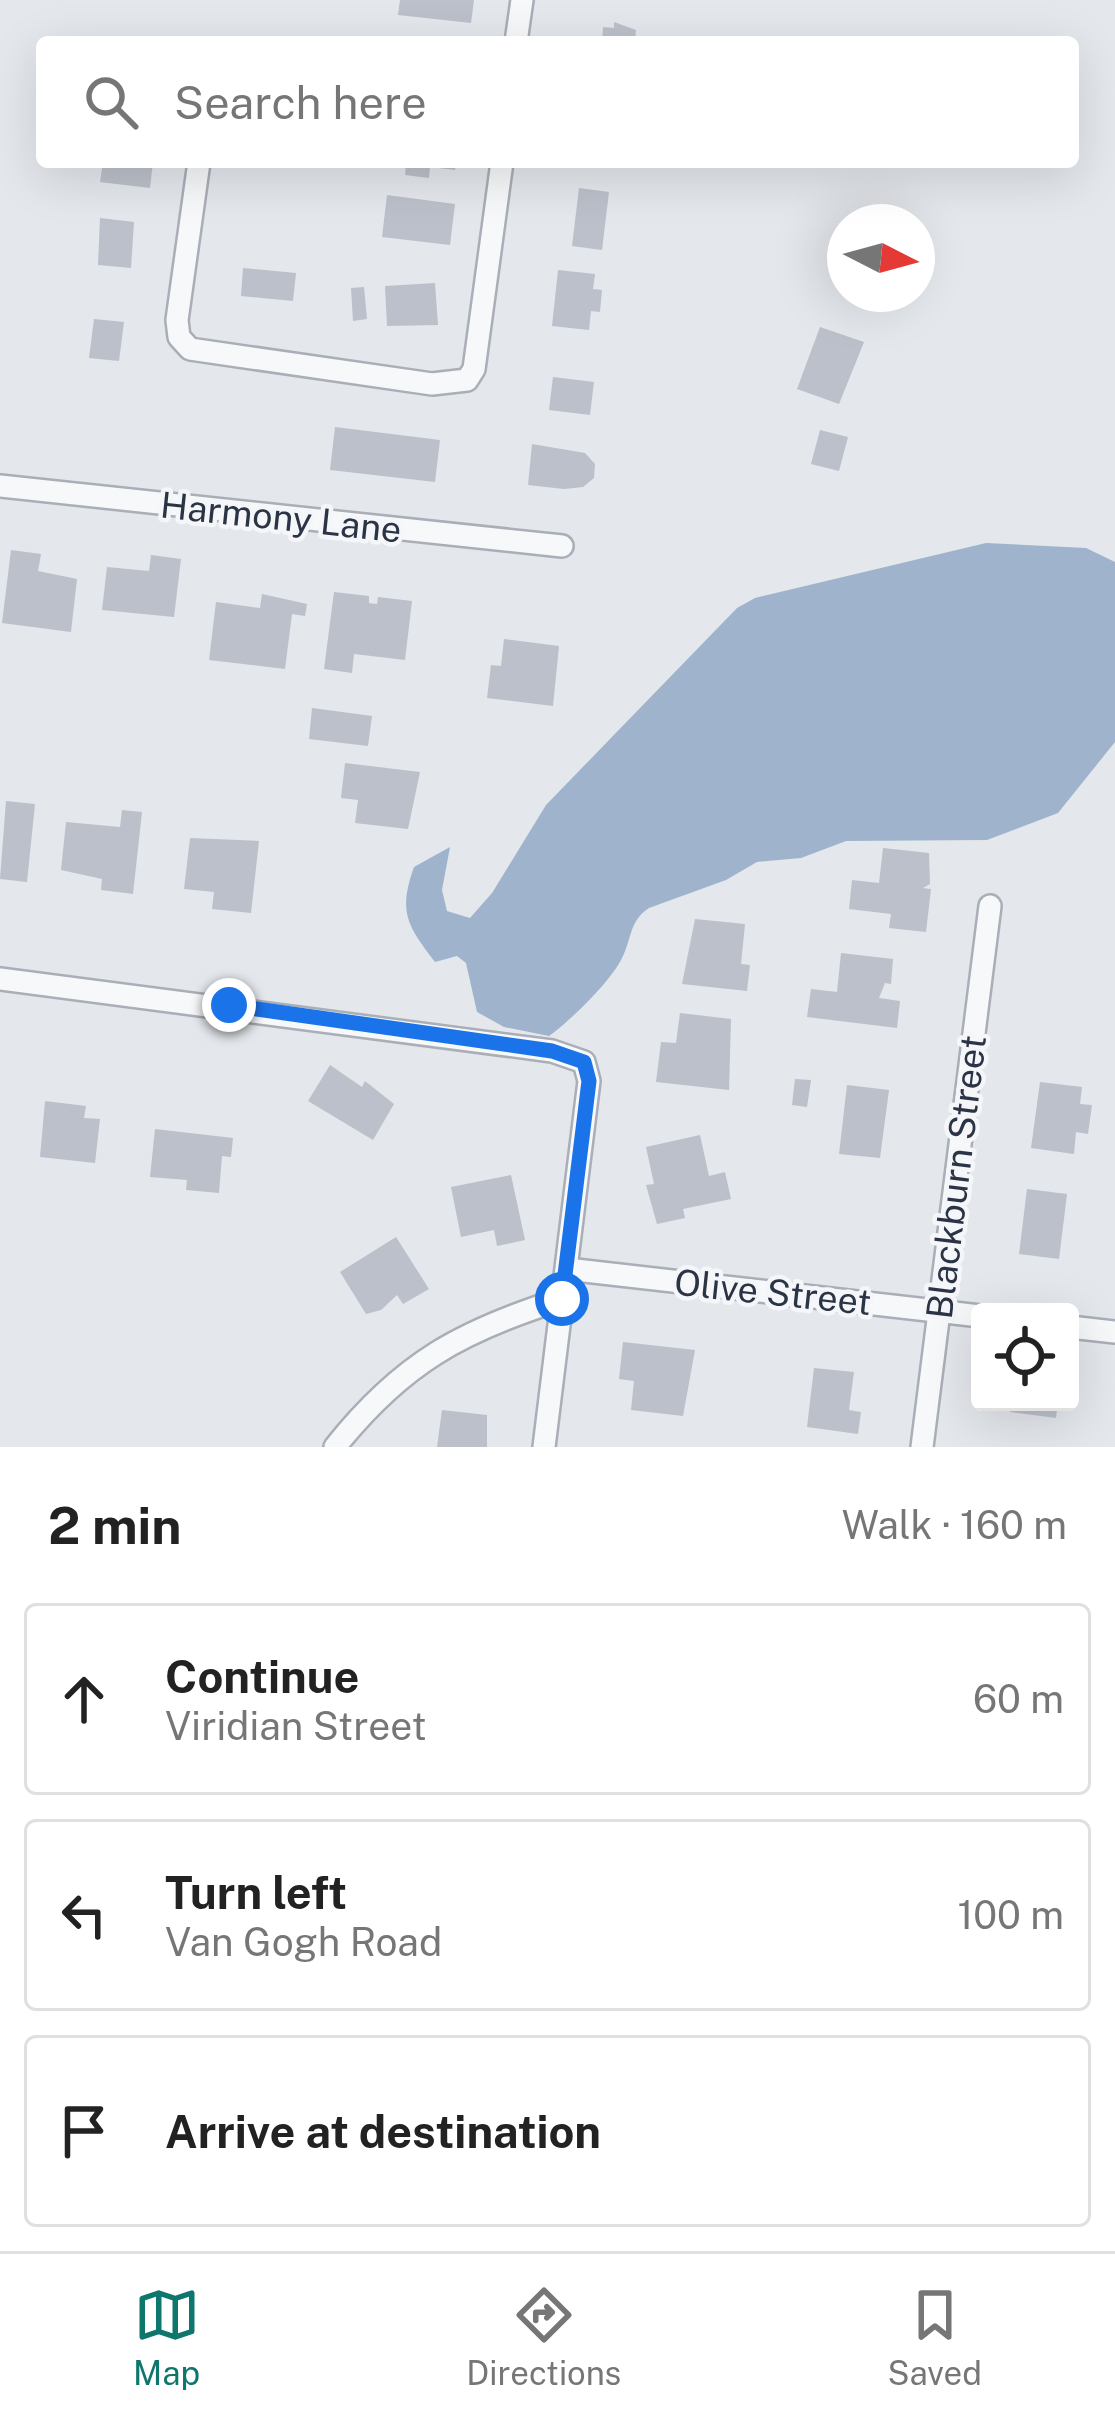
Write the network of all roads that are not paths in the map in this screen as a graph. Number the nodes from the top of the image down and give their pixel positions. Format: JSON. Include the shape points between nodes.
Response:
{"nodes":[{"id":1,"x":522,"y":0,"type":"edge"},
{"id":2,"x":517,"y":36,"type":"edge"},
{"id":3,"x":198,"y":168,"type":"edge"},
{"id":4,"x":501,"y":168,"type":"edge"},
{"id":5,"x":0,"y":486,"type":"edge"},
{"id":6,"x":562,"y":546,"type":"dead end"},
{"id":7,"x":990,"y":906,"type":"dead end"},
{"id":8,"x":0,"y":979,"type":"edge"},
{"id":9,"x":567,"y":1269,"type":"junction"},
{"id":10,"x":562,"y":1299,"type":"junction"},
{"id":11,"x":940,"y":1311,"type":"junction"},
{"id":12,"x":971,"y":1315,"type":"edge"},
{"id":13,"x":1079,"y":1328,"type":"edge"},
{"id":14,"x":1115,"y":1332,"type":"edge"},
{"id":15,"x":335,"y":1447,"type":"edge"},
{"id":16,"x":544,"y":1447,"type":"edge"},
{"id":17,"x":922,"y":1447,"type":"edge"}],
"edges":[{"from":1,"to":2,"type":"street"},
{"from":3,"to":4,"type":"street","via":[[179,337],[190,349],[432,384],[467,380],[474,369]]},
{"from":5,"to":6,"type":"street","name":"Harmony Lane"},
{"from":7,"to":11,"type":"street","name":"Blackburn Street"},
{"from":8,"to":9,"type":"street","via":[[552,1051],[584,1062],[589,1081]]},
{"from":9,"to":10,"type":"street"},
{"from":9,"to":11,"type":"street","name":"Olive Street"},
{"from":10,"to":15,"type":"street","via":[[429,1354],[381,1392]]},
{"from":10,"to":16,"type":"street"},
{"from":11,"to":12,"type":"street","name":"Olive Street"},
{"from":11,"to":17,"type":"street","name":"Blackburn Street"},
{"from":13,"to":14,"type":"street"}]}
